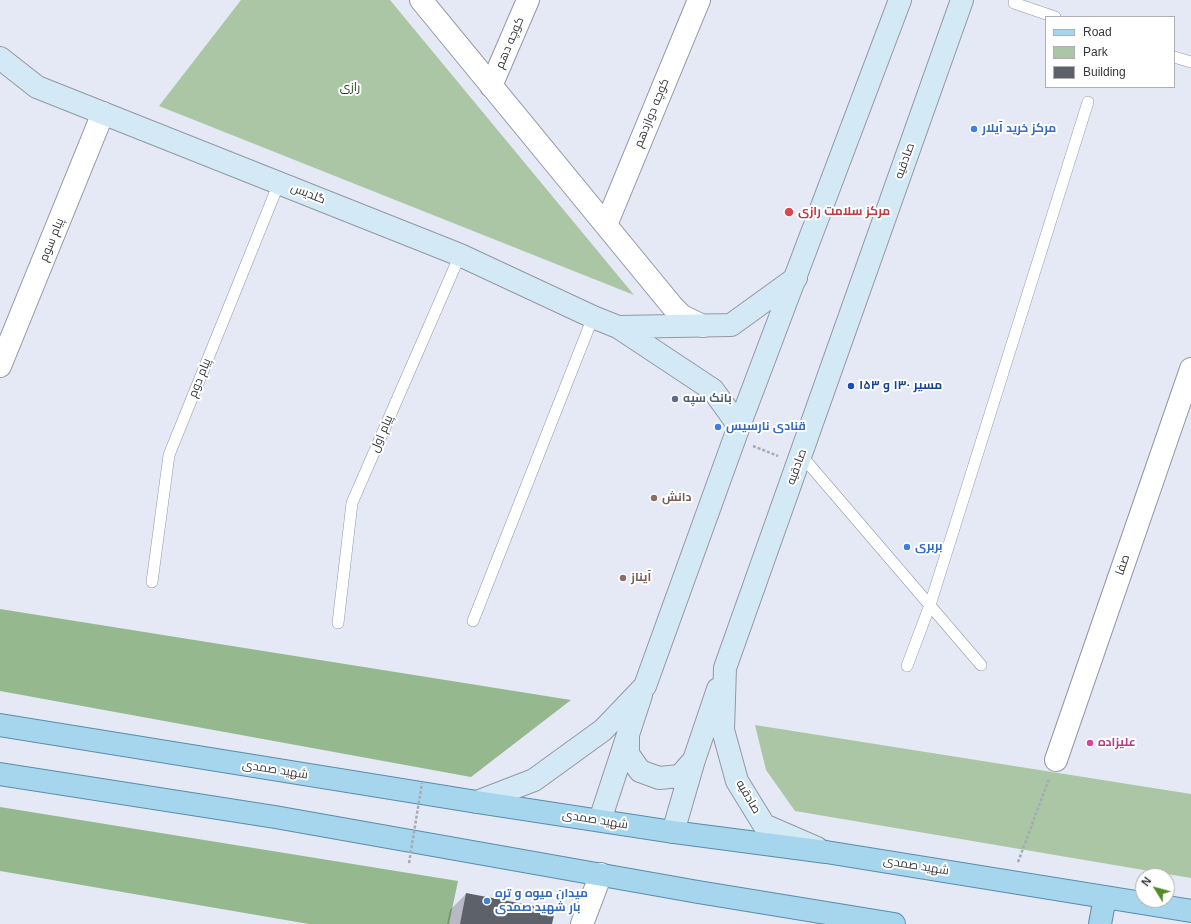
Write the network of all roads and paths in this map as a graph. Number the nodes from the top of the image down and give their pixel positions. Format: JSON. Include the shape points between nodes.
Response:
{"nodes":[{"id":1,"x":421,"y":0,"type":"edge"},
{"id":2,"x":528,"y":0,"type":"edge"},
{"id":3,"x":699,"y":0,"type":"edge"},
{"id":4,"x":900,"y":0,"type":"edge"},
{"id":5,"x":962,"y":0,"type":"edge"},
{"id":6,"x":1014,"y":3,"type":"dead end"},
{"id":7,"x":1052,"y":16,"type":"edge"},
{"id":8,"x":1175,"y":57,"type":"edge"},
{"id":9,"x":0,"y":58,"type":"edge"},
{"id":10,"x":1191,"y":62,"type":"edge"},
{"id":11,"x":491,"y":86,"type":"junction"},
{"id":12,"x":1088,"y":102,"type":"dead end"},
{"id":13,"x":103,"y":113,"type":"junction"},
{"id":14,"x":279,"y":183,"type":"junction"},
{"id":15,"x":606,"y":225,"type":"junction"},
{"id":16,"x":460,"y":254,"type":"junction"},
{"id":17,"x":796,"y":278,"type":"junction"},
{"id":18,"x":592,"y":317,"type":"junction"},
{"id":19,"x":703,"y":326,"type":"junction"},
{"id":20,"x":618,"y":327,"type":"junction"},
{"id":21,"x":0,"y":366,"type":"edge"},
{"id":22,"x":1191,"y":369,"type":"edge"},
{"id":23,"x":737,"y":432,"type":"junction"},
{"id":24,"x":799,"y":459,"type":"junction"},
{"id":25,"x":152,"y":582,"type":"dead end"},
{"id":26,"x":930,"y":605,"type":"junction"},
{"id":27,"x":473,"y":621,"type":"dead end"},
{"id":28,"x":338,"y":623,"type":"dead end"},
{"id":29,"x":980,"y":665,"type":"dead end"},
{"id":30,"x":907,"y":666,"type":"dead end"},
{"id":31,"x":725,"y":668,"type":"junction"},
{"id":32,"x":645,"y":686,"type":"junction"},
{"id":33,"x":0,"y":725,"type":"edge"},
{"id":34,"x":628,"y":732,"type":"junction"},
{"id":35,"x":694,"y":760,"type":"junction"},
{"id":36,"x":1056,"y":760,"type":"joint"},
{"id":37,"x":0,"y":774,"type":"edge"},
{"id":38,"x":422,"y":783,"type":"dead end"},
{"id":39,"x":476,"y":802,"type":"junction"},
{"id":40,"x":600,"y":820,"type":"junction"},
{"id":41,"x":673,"y":832,"type":"junction"},
{"id":42,"x":826,"y":852,"type":"junction"},
{"id":43,"x":409,"y":863,"type":"dead end"},
{"id":44,"x":601,"y":874,"type":"junction"},
{"id":45,"x":1011,"y":881,"type":"junction"},
{"id":46,"x":1105,"y":897,"type":"junction"},
{"id":47,"x":1191,"y":911,"type":"edge"},
{"id":48,"x":582,"y":924,"type":"edge"},
{"id":49,"x":894,"y":924,"type":"edge"},
{"id":50,"x":1100,"y":924,"type":"edge"}],
"edges":[{"from":1,"to":11,"type":"street"},
{"from":2,"to":11,"type":"street","name":"کوچه دهم"},
{"from":3,"to":15,"type":"street","name":"کوچه دوازدهم"},
{"from":4,"to":17,"type":"main road"},
{"from":5,"to":24,"type":"main road","name":"صادقیه"},
{"from":6,"to":7,"type":"lane"},
{"from":8,"to":10,"type":"lane"},
{"from":9,"to":13,"type":"main road","name":"گلدیس","via":[[37,87]]},
{"from":11,"to":15,"type":"street"},
{"from":12,"to":26,"type":"lane"},
{"from":13,"to":14,"type":"main road","name":"گلدیس"},
{"from":13,"to":21,"type":"street","name":"پیام سوم"},
{"from":14,"to":16,"type":"main road","name":"گلدیس"},
{"from":14,"to":25,"type":"lane","name":"پیام دوم","via":[[169,455]]},
{"from":15,"to":19,"type":"street","via":[[673,307],[682,316]]},
{"from":16,"to":18,"type":"main road","name":"گلدیس"},
{"from":16,"to":28,"type":"lane","name":"پیام اول","via":[[352,503]]},
{"from":17,"to":19,"type":"main road","via":[[731,325]]},
{"from":17,"to":23,"type":"main road"},
{"from":18,"to":20,"type":"main road","name":"گلدیس"},
{"from":18,"to":27,"type":"lane"},
{"from":19,"to":20,"type":"main road"},
{"from":20,"to":23,"type":"main road","via":[[713,390]]},
{"from":22,"to":36,"type":"street","name":"صفا"},
{"from":23,"to":24,"type":"path"},
{"from":23,"to":32,"type":"main road"},
{"from":24,"to":26,"type":"lane"},
{"from":24,"to":31,"type":"main road","name":"صادقیه"},
{"from":26,"to":29,"type":"lane"},
{"from":26,"to":30,"type":"lane"},
{"from":31,"to":35,"type":"main road"},
{"from":31,"to":42,"type":"main road","name":"صادقیه","via":[[724,730],[737,781],[764,825]]},
{"from":32,"to":34,"type":"main road"},
{"from":32,"to":39,"type":"main road","via":[[603,730],[534,780]]},
{"from":33,"to":39,"type":"main road","name":"شهید صمدی"},
{"from":34,"to":35,"type":"main road","via":[[628,754],[640,771],[659,778],[680,776]]},
{"from":34,"to":40,"type":"main road"},
{"from":35,"to":41,"type":"main road"},
{"from":36,"to":45,"type":"path"},
{"from":37,"to":44,"type":"main road","via":[[275,817]]},
{"from":38,"to":43,"type":"path","bridge":true},
{"from":39,"to":40,"type":"main road","name":"شهید صمدی"},
{"from":40,"to":41,"type":"main road","name":"شهید صمدی"},
{"from":41,"to":42,"type":"main road","name":"شهید صمدی"},
{"from":42,"to":45,"type":"main road","name":"شهید صمدی"},
{"from":44,"to":48,"type":"street"},
{"from":44,"to":49,"type":"main road"},
{"from":45,"to":46,"type":"main road","name":"شهید صمدی"},
{"from":46,"to":47,"type":"main road","name":"شهید صمدی"},
{"from":46,"to":50,"type":"main road"}]}
